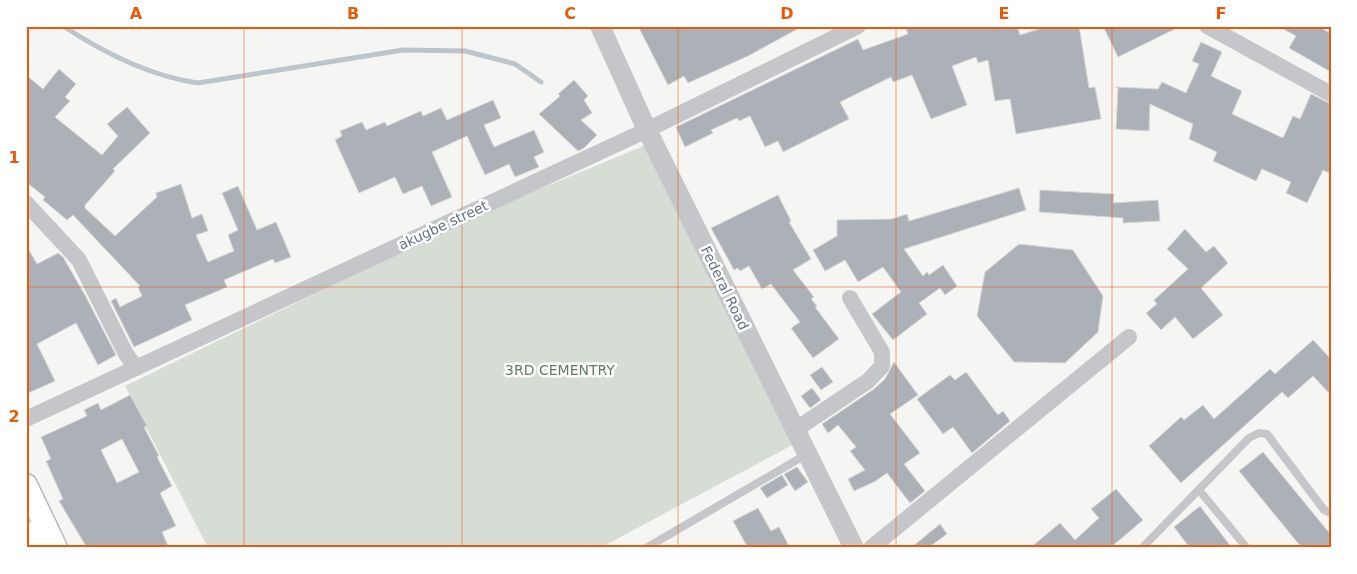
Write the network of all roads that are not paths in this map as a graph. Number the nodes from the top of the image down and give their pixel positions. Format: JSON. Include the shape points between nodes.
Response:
{"nodes":[{"id":1,"x":600,"y":26,"type":"edge"},
{"id":2,"x":858,"y":26,"type":"edge"},
{"id":3,"x":1207,"y":26,"type":"edge"},
{"id":4,"x":839,"y":30,"type":"edge"},
{"id":5,"x":1331,"y":94,"type":"edge"},
{"id":6,"x":647,"y":130,"type":"junction"},
{"id":7,"x":26,"y":203,"type":"edge"},
{"id":8,"x":850,"y":298,"type":"dead end"},
{"id":9,"x":1129,"y":337,"type":"dead end"},
{"id":10,"x":136,"y":368,"type":"junction"},
{"id":11,"x":26,"y":419,"type":"edge"},
{"id":12,"x":796,"y":430,"type":"junction"},
{"id":13,"x":807,"y":454,"type":"junction"},
{"id":14,"x":26,"y":485,"type":"edge"},
{"id":15,"x":1199,"y":490,"type":"junction"},
{"id":16,"x":1331,"y":513,"type":"edge"},
{"id":17,"x":26,"y":532,"type":"edge"},
{"id":18,"x":34,"y":548,"type":"edge"},
{"id":19,"x":56,"y":548,"type":"edge"},
{"id":20,"x":646,"y":548,"type":"edge"},
{"id":21,"x":854,"y":548,"type":"edge"},
{"id":22,"x":871,"y":548,"type":"edge"},
{"id":23,"x":1142,"y":548,"type":"edge"},
{"id":24,"x":1247,"y":548,"type":"edge"}],
"edges":[{"from":1,"to":6,"type":"street","name":"Federal Road"},
{"from":2,"to":4,"type":"street","name":"akugbe street"},
{"from":3,"to":5,"type":"street"},
{"from":4,"to":6,"type":"street","name":"akugbe street"},
{"from":6,"to":10,"type":"street","name":"akugbe street"},
{"from":6,"to":12,"type":"street","name":"Federal Road"},
{"from":7,"to":10,"type":"street","via":[[79,260]]},
{"from":8,"to":12,"type":"street","via":[[882,352],[882,366],[868,381]]},
{"from":9,"to":22,"type":"street"},
{"from":10,"to":11,"type":"street","name":"akugbe street"},
{"from":12,"to":13,"type":"street","name":"Federal Road"},
{"from":13,"to":20,"type":"lane"},
{"from":13,"to":21,"type":"street","name":"Federal Road"},
{"from":14,"to":19,"type":"main road"},
{"from":15,"to":16,"type":"lane","via":[[1249,438],[1259,433],[1267,434],[1324,510]]},
{"from":15,"to":23,"type":"lane"},
{"from":15,"to":24,"type":"lane"},
{"from":17,"to":18,"type":"main road"}]}
